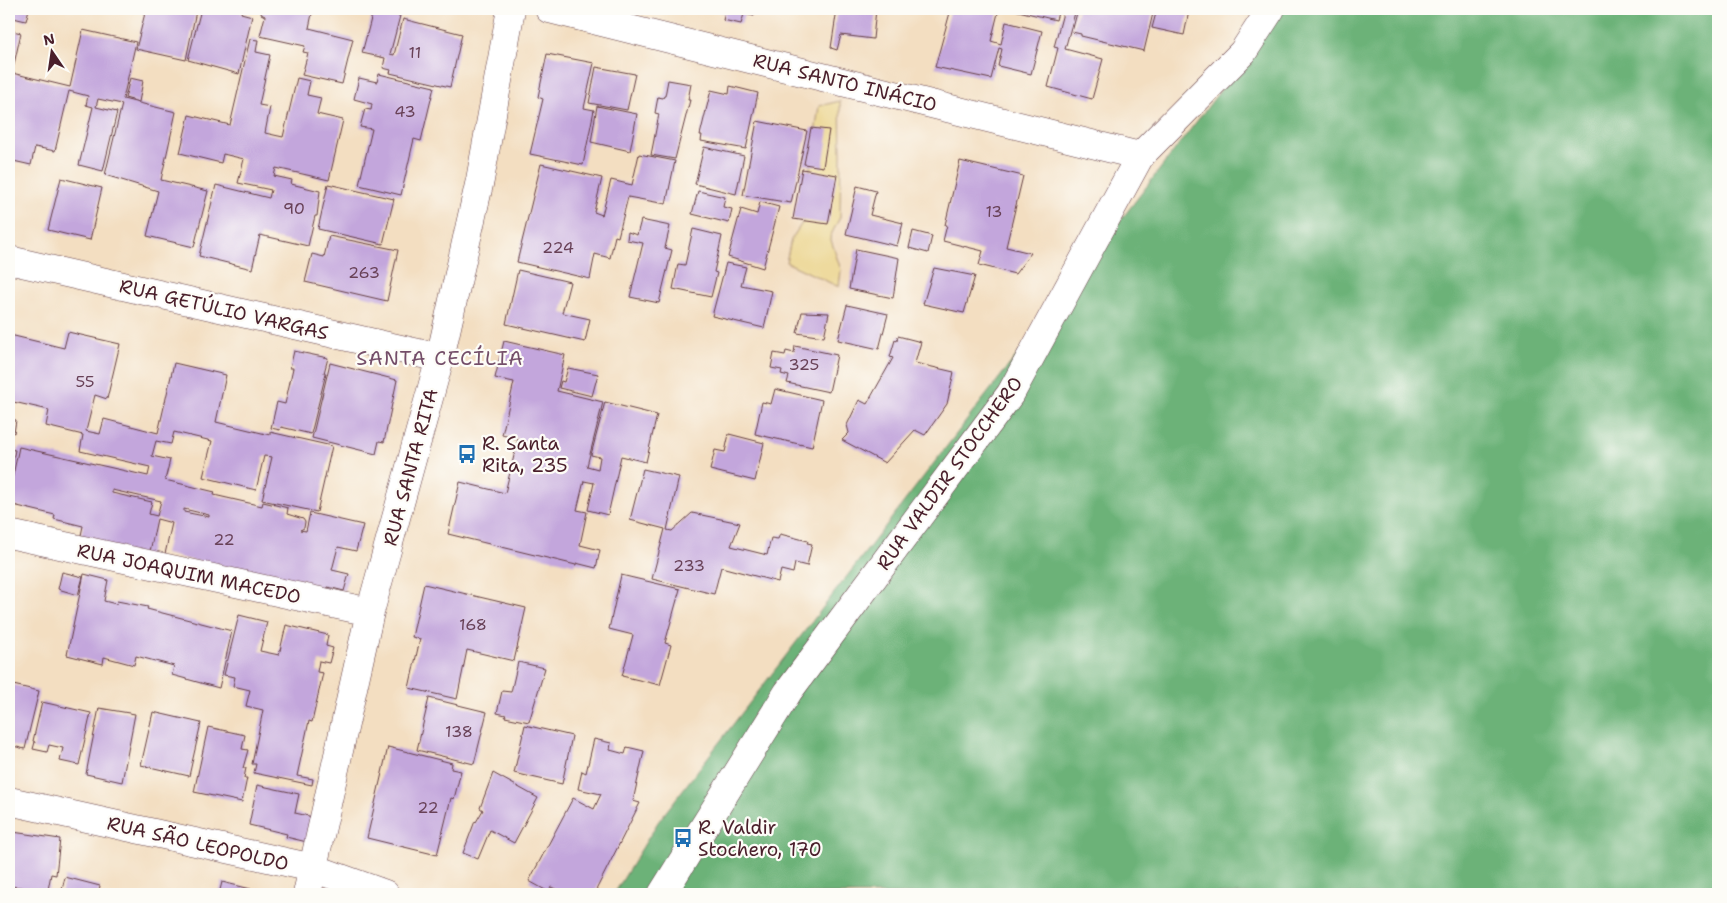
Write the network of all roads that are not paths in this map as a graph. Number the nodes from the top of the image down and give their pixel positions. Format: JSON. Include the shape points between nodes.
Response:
{"nodes":[{"id":1,"x":511,"y":9,"type":"edge"},
{"id":2,"x":549,"y":9,"type":"edge"},
{"id":3,"x":1271,"y":9,"type":"edge"},
{"id":4,"x":1140,"y":156,"type":"junction"},
{"id":5,"x":9,"y":260,"type":"edge"},
{"id":6,"x":440,"y":358,"type":"junction"},
{"id":7,"x":9,"y":534,"type":"edge"},
{"id":8,"x":370,"y":612,"type":"junction"},
{"id":9,"x":9,"y":800,"type":"edge"},
{"id":10,"x":310,"y":881,"type":"edge"},
{"id":11,"x":385,"y":894,"type":"edge"},
{"id":12,"x":662,"y":894,"type":"edge"}],
"edges":[{"from":1,"to":6,"type":"street","name":"RUA SANTA RITA","via":[[480,180]]},
{"from":2,"to":4,"type":"street","name":"RUA SANTO INÁCIO"},
{"from":3,"to":4,"type":"street","name":"RUA VALDIR STOCCHERO","via":[[1243,52]]},
{"from":4,"to":12,"type":"street","name":"RUA VALDIR STOCCHERO","via":[[1011,392],[788,692]]},
{"from":5,"to":6,"type":"street","name":"RUA GETÚLIO VARGAS"},
{"from":6,"to":8,"type":"street","name":"RUA SANTA RITA"},
{"from":7,"to":8,"type":"street","name":"RUA JOAQUIM MACEDO"},
{"from":8,"to":10,"type":"street","name":"RUA SANTA RITA"},
{"from":9,"to":10,"type":"street","name":"RUA SÃO LEOPOLDO"},
{"from":10,"to":11,"type":"street","name":"RUA SÃO LEOPOLDO"}]}
